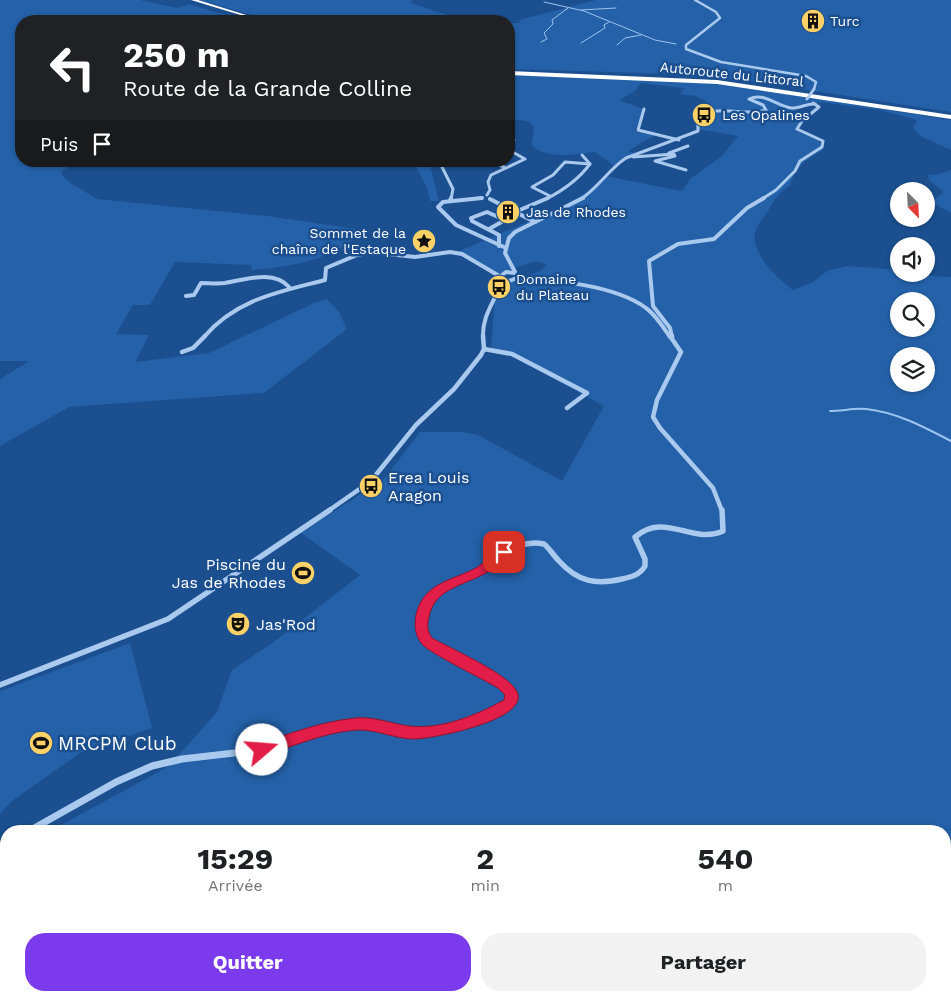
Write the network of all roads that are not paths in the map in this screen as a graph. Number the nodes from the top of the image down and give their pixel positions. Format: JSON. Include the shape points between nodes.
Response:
{"nodes":[{"id":1,"x":185,"y":0,"type":"edge"},
{"id":2,"x":193,"y":0,"type":"edge"},
{"id":3,"x":695,"y":0,"type":"edge"},
{"id":4,"x":235,"y":15,"type":"edge"},
{"id":5,"x":244,"y":15,"type":"edge"},
{"id":6,"x":515,"y":72,"type":"edge"},
{"id":7,"x":815,"y":104,"type":"junction"},
{"id":8,"x":644,"y":109,"type":"dead end"},
{"id":9,"x":951,"y":116,"type":"edge"},
{"id":10,"x":679,"y":140,"type":"junction"},
{"id":11,"x":688,"y":146,"type":"dead end"},
{"id":12,"x":515,"y":153,"type":"edge"},
{"id":13,"x":666,"y":154,"type":"junction"},
{"id":14,"x":582,"y":155,"type":"dead end"},
{"id":15,"x":628,"y":157,"type":"junction"},
{"id":16,"x":590,"y":164,"type":"junction"},
{"id":17,"x":515,"y":165,"type":"edge"},
{"id":18,"x":442,"y":167,"type":"edge"},
{"id":19,"x":504,"y":167,"type":"edge"},
{"id":20,"x":686,"y":170,"type":"dead end"},
{"id":21,"x":487,"y":195,"type":"junction"},
{"id":22,"x":550,"y":196,"type":"junction"},
{"id":23,"x":482,"y":198,"type":"junction"},
{"id":24,"x":490,"y":199,"type":"junction"},
{"id":25,"x":450,"y":201,"type":"junction"},
{"id":26,"x":515,"y":212,"type":"junction"},
{"id":27,"x":535,"y":222,"type":"junction"},
{"id":28,"x":489,"y":229,"type":"junction"},
{"id":29,"x":499,"y":246,"type":"junction"},
{"id":30,"x":506,"y":248,"type":"junction"},
{"id":31,"x":510,"y":270,"type":"junction"},
{"id":32,"x":502,"y":276,"type":"junction"},
{"id":33,"x":515,"y":277,"type":"junction"},
{"id":34,"x":501,"y":284,"type":"junction"},
{"id":35,"x":289,"y":288,"type":"junction"},
{"id":36,"x":186,"y":296,"type":"dead end"},
{"id":37,"x":656,"y":318,"type":"junction"},
{"id":38,"x":669,"y":326,"type":"junction"},
{"id":39,"x":663,"y":329,"type":"junction"},
{"id":40,"x":672,"y":339,"type":"junction"},
{"id":41,"x":484,"y":349,"type":"junction"},
{"id":42,"x":182,"y":352,"type":"dead end"},
{"id":43,"x":568,"y":408,"type":"dead end"},
{"id":44,"x":0,"y":685,"type":"edge"},
{"id":45,"x":40,"y":825,"type":"edge"}],
"edges":[{"from":1,"to":4,"type":"highway"},
{"from":2,"to":5,"type":"highway"},
{"from":3,"to":7,"type":"street","bridge":true,"via":[[720,17],[686,45],[686,49],[728,63],[806,76],[816,82],[807,99]]},
{"from":6,"to":9,"type":"highway","name":"Autoroute du Littoral","via":[[719,80]]},
{"from":7,"to":10,"type":"street","via":[[804,103],[793,108],[775,100],[749,98],[765,106],[766,110],[759,113],[707,112],[698,118],[698,132]]},
{"from":7,"to":38,"type":"street","via":[[819,107],[797,129],[823,141],[822,147],[800,161],[793,173],[774,191],[748,208],[714,239],[678,244],[649,261],[653,306]]},
{"from":8,"to":10,"type":"street","via":[[638,130]]},
{"from":10,"to":15,"type":"street"},
{"from":11,"to":13,"type":"street"},
{"from":12,"to":17,"type":"street","via":[[525,160]]},
{"from":13,"to":15,"type":"street"},
{"from":13,"to":20,"type":"street","via":[[675,156],[655,161]]},
{"from":14,"to":16,"type":"street"},
{"from":15,"to":27,"type":"street","via":[[616,165],[592,192]]},
{"from":16,"to":22,"type":"street","via":[[576,181]]},
{"from":16,"to":22,"type":"street","via":[[565,162],[553,175],[532,187]]},
{"from":18,"to":25,"type":"street","via":[[452,189]]},
{"from":19,"to":21,"type":"street","via":[[488,178],[491,188]]},
{"from":21,"to":23,"type":"street"},
{"from":21,"to":24,"type":"street","via":[[491,196]]},
{"from":22,"to":26,"type":"street"},
{"from":23,"to":24,"type":"street"},
{"from":23,"to":25,"type":"street"},
{"from":24,"to":26,"type":"street"},
{"from":25,"to":29,"type":"street","via":[[440,203],[438,207],[452,222]]},
{"from":26,"to":27,"type":"street"},
{"from":27,"to":30,"type":"street","via":[[509,238]]},
{"from":28,"to":28,"type":"street","via":[[472,221],[470,218],[487,212],[505,220]]},
{"from":28,"to":29,"type":"street","via":[[499,235]]},
{"from":29,"to":30,"type":"street"},
{"from":30,"to":31,"type":"street"},
{"from":31,"to":32,"type":"street"},
{"from":31,"to":33,"type":"street"},
{"from":32,"to":33,"type":"street"},
{"from":32,"to":34,"type":"street"},
{"from":32,"to":35,"type":"street","via":[[462,254],[443,252],[415,257],[377,252],[364,253],[326,268],[325,280]]},
{"from":33,"to":34,"type":"street"},
{"from":33,"to":37,"type":"street","via":[[599,288],[644,306]]},
{"from":34,"to":41,"type":"street","via":[[488,307],[483,331]]},
{"from":35,"to":36,"type":"street","via":[[285,282],[259,276],[201,283],[194,295]]},
{"from":35,"to":42,"type":"street","via":[[248,301],[216,324],[194,349]]},
{"from":37,"to":38,"type":"street"},
{"from":37,"to":39,"type":"street"},
{"from":38,"to":39,"type":"street","via":[[668,330]]},
{"from":38,"to":40,"type":"street"},
{"from":39,"to":40,"type":"street"},
{"from":40,"to":45,"type":"street","via":[[681,352],[657,400],[653,417],[718,496],[724,531],[716,535],[675,528],[646,528],[635,537],[645,557],[640,573],[593,584],[562,564],[544,544],[530,542],[511,549],[481,571],[439,590],[425,605],[422,633],[428,642],[503,684],[512,699],[504,708],[464,724],[429,732],[412,733],[358,724],[238,755],[172,760],[124,777]]},
{"from":41,"to":43,"type":"street","via":[[512,354],[588,393]]},
{"from":41,"to":44,"type":"street","via":[[472,369],[416,425],[372,480],[263,557],[154,626]]}]}
